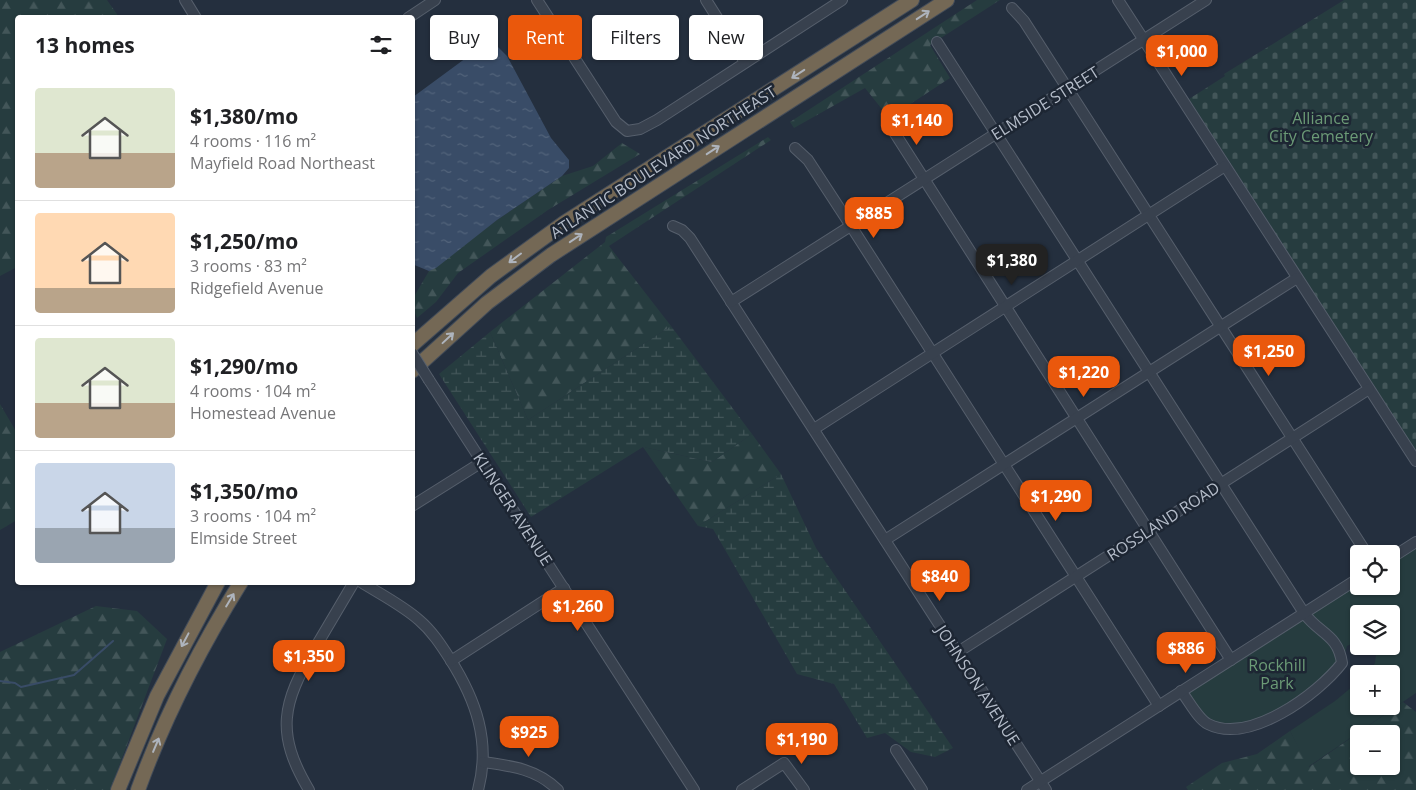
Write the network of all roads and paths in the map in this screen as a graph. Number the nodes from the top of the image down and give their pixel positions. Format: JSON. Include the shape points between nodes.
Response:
{"nodes":[{"id":1,"x":185,"y":0,"type":"edge"},
{"id":2,"x":435,"y":0,"type":"edge"},
{"id":3,"x":537,"y":0,"type":"edge"},
{"id":4,"x":706,"y":0,"type":"edge"},
{"id":5,"x":842,"y":0,"type":"edge"},
{"id":6,"x":912,"y":0,"type":"edge"},
{"id":7,"x":947,"y":0,"type":"edge"},
{"id":8,"x":1118,"y":0,"type":"edge"},
{"id":9,"x":1206,"y":0,"type":"edge"},
{"id":10,"x":1012,"y":8,"type":"dead end"},
{"id":11,"x":194,"y":15,"type":"edge"},
{"id":12,"x":412,"y":15,"type":"edge"},
{"id":13,"x":1144,"y":40,"type":"junction"},
{"id":14,"x":937,"y":42,"type":"dead end"},
{"id":15,"x":745,"y":62,"type":"junction"},
{"id":16,"x":1068,"y":89,"type":"junction"},
{"id":17,"x":889,"y":124,"type":"dead end"},
{"id":18,"x":996,"y":134,"type":"junction"},
{"id":19,"x":795,"y":148,"type":"dead end"},
{"id":20,"x":1225,"y":166,"type":"junction"},
{"id":21,"x":924,"y":180,"type":"junction"},
{"id":22,"x":1150,"y":214,"type":"junction"},
{"id":23,"x":673,"y":226,"type":"dead end"},
{"id":24,"x":852,"y":226,"type":"junction"},
{"id":25,"x":1077,"y":260,"type":"junction"},
{"id":26,"x":1297,"y":278,"type":"junction"},
{"id":27,"x":731,"y":302,"type":"junction"},
{"id":28,"x":1005,"y":306,"type":"junction"},
{"id":29,"x":1222,"y":327,"type":"junction"},
{"id":30,"x":415,"y":342,"type":"edge"},
{"id":31,"x":932,"y":353,"type":"junction"},
{"id":32,"x":415,"y":358,"type":"edge"},
{"id":33,"x":415,"y":368,"type":"edge"},
{"id":34,"x":1149,"y":372,"type":"junction"},
{"id":35,"x":1370,"y":389,"type":"junction"},
{"id":36,"x":1077,"y":418,"type":"junction"},
{"id":37,"x":814,"y":428,"type":"junction"},
{"id":38,"x":1293,"y":438,"type":"junction"},
{"id":39,"x":1416,"y":461,"type":"edge"},
{"id":40,"x":482,"y":462,"type":"junction"},
{"id":41,"x":1004,"y":464,"type":"junction"},
{"id":42,"x":1221,"y":484,"type":"junction"},
{"id":43,"x":415,"y":504,"type":"edge"},
{"id":44,"x":1149,"y":530,"type":"junction"},
{"id":45,"x":885,"y":540,"type":"junction"},
{"id":46,"x":1416,"y":542,"type":"edge"},
{"id":47,"x":1361,"y":545,"type":"edge"},
{"id":48,"x":1400,"y":552,"type":"edge"},
{"id":49,"x":1076,"y":577,"type":"junction"},
{"id":50,"x":1350,"y":584,"type":"edge"},
{"id":51,"x":216,"y":585,"type":"edge"},
{"id":52,"x":239,"y":585,"type":"edge"},
{"id":53,"x":352,"y":585,"type":"edge"},
{"id":54,"x":366,"y":585,"type":"edge"},
{"id":55,"x":564,"y":588,"type":"junction"},
{"id":56,"x":1304,"y":613,"type":"junction"},
{"id":57,"x":958,"y":652,"type":"junction"},
{"id":58,"x":1231,"y":660,"type":"junction"},
{"id":59,"x":451,"y":661,"type":"junction"},
{"id":60,"x":1182,"y":691,"type":"junction"},
{"id":61,"x":1159,"y":706,"type":"junction"},
{"id":62,"x":896,"y":750,"type":"dead end"},
{"id":63,"x":483,"y":762,"type":"junction"},
{"id":64,"x":1043,"y":786,"type":"edge"},
{"id":65,"x":118,"y":790,"type":"edge"},
{"id":66,"x":138,"y":790,"type":"edge"},
{"id":67,"x":309,"y":790,"type":"edge"},
{"id":68,"x":478,"y":790,"type":"edge"},
{"id":69,"x":558,"y":790,"type":"edge"},
{"id":70,"x":694,"y":790,"type":"edge"},
{"id":71,"x":742,"y":790,"type":"edge"},
{"id":72,"x":804,"y":790,"type":"edge"},
{"id":73,"x":922,"y":790,"type":"edge"},
{"id":74,"x":1027,"y":790,"type":"edge"}],
"edges":[{"from":1,"to":11,"type":"street"},
{"from":2,"to":12,"type":"street"},
{"from":3,"to":15,"type":"street","via":[[616,122],[627,131],[651,123]]},
{"from":4,"to":15,"type":"street"},
{"from":5,"to":15,"type":"street"},
{"from":6,"to":30,"type":"highway","name":"ATLANTIC BOULEVARD NORTHEAST","one_way":true,"via":[[564,223],[491,276]]},
{"from":33,"to":7,"type":"highway","name":"ATLANTIC BOULEVARD NORTHEAST","one_way":true,"via":[[474,314],[551,255]]},
{"from":8,"to":13,"type":"street"},
{"from":9,"to":13,"type":"street","name":"ELMSIDE STREET"},
{"from":10,"to":16,"type":"street","via":[[1024,20]]},
{"from":13,"to":16,"type":"street","name":"ELMSIDE STREET"},
{"from":13,"to":20,"type":"street"},
{"from":14,"to":18,"type":"street"},
{"from":16,"to":18,"type":"street","name":"ELMSIDE STREET"},
{"from":16,"to":22,"type":"street"},
{"from":17,"to":21,"type":"street"},
{"from":18,"to":21,"type":"street","name":"ELMSIDE STREET"},
{"from":18,"to":25,"type":"street"},
{"from":19,"to":24,"type":"street","via":[[808,160]]},
{"from":20,"to":22,"type":"street"},
{"from":20,"to":26,"type":"street"},
{"from":21,"to":24,"type":"street","name":"ELMSIDE STREET"},
{"from":21,"to":28,"type":"street"},
{"from":22,"to":25,"type":"street"},
{"from":22,"to":29,"type":"street"},
{"from":23,"to":27,"type":"street","name":"JOHNSON AVENUE","via":[[690,238]]},
{"from":24,"to":27,"type":"street","name":"ELMSIDE STREET"},
{"from":24,"to":31,"type":"street"},
{"from":25,"to":28,"type":"street"},
{"from":25,"to":34,"type":"street"},
{"from":26,"to":29,"type":"street"},
{"from":26,"to":35,"type":"street"},
{"from":27,"to":37,"type":"street","name":"JOHNSON AVENUE"},
{"from":28,"to":31,"type":"street"},
{"from":28,"to":36,"type":"street"},
{"from":29,"to":34,"type":"street"},
{"from":29,"to":38,"type":"street"},
{"from":31,"to":37,"type":"street"},
{"from":31,"to":41,"type":"street"},
{"from":32,"to":40,"type":"street","name":"KLINGER AVENUE","bridge":true},
{"from":34,"to":36,"type":"street"},
{"from":34,"to":42,"type":"street"},
{"from":35,"to":38,"type":"street","name":"ROSSLAND ROAD"},
{"from":35,"to":39,"type":"street"},
{"from":36,"to":41,"type":"street"},
{"from":36,"to":44,"type":"street"},
{"from":37,"to":45,"type":"street","name":"JOHNSON AVENUE"},
{"from":38,"to":42,"type":"street","name":"ROSSLAND ROAD"},
{"from":38,"to":47,"type":"street"},
{"from":40,"to":43,"type":"street"},
{"from":40,"to":55,"type":"street","name":"KLINGER AVENUE"},
{"from":41,"to":45,"type":"street"},
{"from":41,"to":49,"type":"street"},
{"from":42,"to":44,"type":"street","name":"ROSSLAND ROAD"},
{"from":42,"to":56,"type":"street"},
{"from":44,"to":49,"type":"street","name":"ROSSLAND ROAD"},
{"from":44,"to":58,"type":"street"},
{"from":45,"to":57,"type":"street","name":"JOHNSON AVENUE"},
{"from":46,"to":48,"type":"street"},
{"from":49,"to":57,"type":"street","name":"ROSSLAND ROAD"},
{"from":49,"to":61,"type":"street"},
{"from":50,"to":56,"type":"street"},
{"from":51,"to":65,"type":"highway","one_way":true,"via":[[157,696]]},
{"from":66,"to":52,"type":"highway","one_way":true,"via":[[182,689]]},
{"from":53,"to":67,"type":"street","via":[[298,675],[288,702],[286,731],[290,750]]},
{"from":54,"to":59,"type":"street","via":[[418,619]]},
{"from":55,"to":59,"type":"street"},
{"from":55,"to":70,"type":"street","name":"KLINGER AVENUE"},
{"from":56,"to":58,"type":"street"},
{"from":56,"to":60,"type":"street","via":[[1332,638],[1342,663],[1316,690],[1284,712],[1247,727],[1216,726],[1206,723]]},
{"from":57,"to":64,"type":"street","name":"JOHNSON AVENUE"},
{"from":58,"to":60,"type":"street"},
{"from":59,"to":63,"type":"street","via":[[476,708]]},
{"from":60,"to":61,"type":"street"},
{"from":61,"to":64,"type":"street"},
{"from":62,"to":73,"type":"street"},
{"from":63,"to":68,"type":"street"},
{"from":63,"to":69,"type":"street","via":[[528,770]]},
{"from":64,"to":74,"type":"street"},
{"from":71,"to":72,"type":"street","via":[[784,763]]}]}
